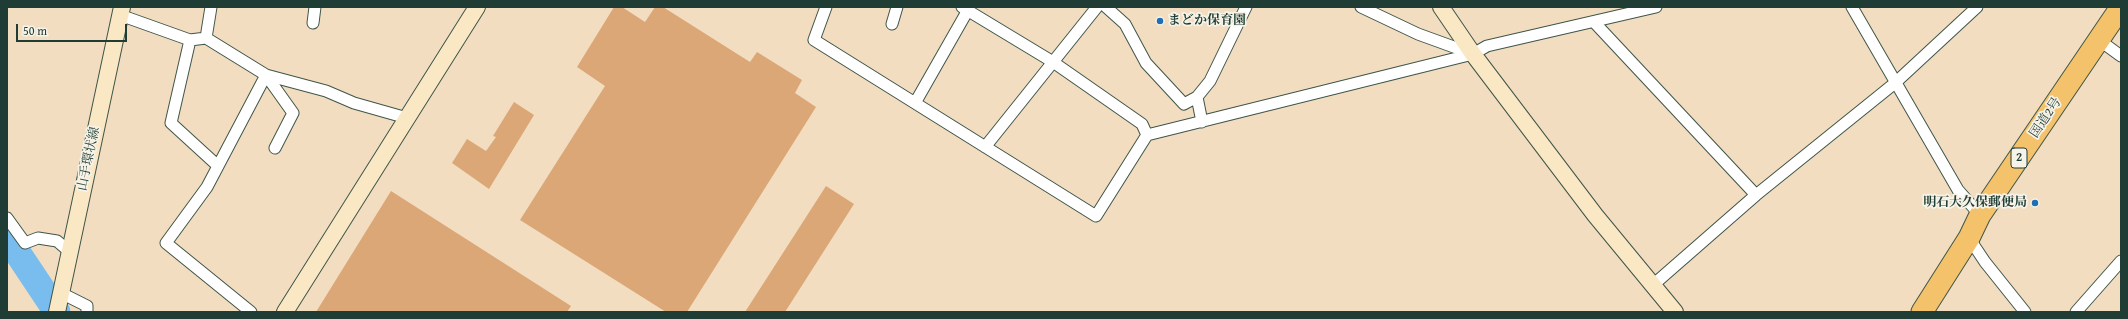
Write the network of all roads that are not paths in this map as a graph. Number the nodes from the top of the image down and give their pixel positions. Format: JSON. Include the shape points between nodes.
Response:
{"nodes":[{"id":1,"x":211,"y":7,"type":"edge"},
{"id":2,"x":315,"y":7,"type":"edge"},
{"id":3,"x":477,"y":7,"type":"edge"},
{"id":4,"x":826,"y":7,"type":"edge"},
{"id":5,"x":897,"y":7,"type":"edge"},
{"id":6,"x":1097,"y":7,"type":"edge"},
{"id":7,"x":1106,"y":7,"type":"edge"},
{"id":8,"x":1246,"y":7,"type":"edge"},
{"id":9,"x":1361,"y":7,"type":"edge"},
{"id":10,"x":1440,"y":7,"type":"edge"},
{"id":11,"x":1656,"y":7,"type":"edge"},
{"id":12,"x":1852,"y":7,"type":"edge"},
{"id":13,"x":1977,"y":7,"type":"edge"},
{"id":14,"x":2120,"y":7,"type":"edge"},
{"id":15,"x":965,"y":8,"type":"edge"},
{"id":16,"x":1633,"y":10,"type":"edge"},
{"id":17,"x":121,"y":11,"type":"edge"},
{"id":18,"x":1594,"y":22,"type":"junction"},
{"id":19,"x":313,"y":23,"type":"dead end"},
{"id":20,"x":892,"y":24,"type":"dead end"},
{"id":21,"x":206,"y":38,"type":"junction"},
{"id":22,"x":190,"y":40,"type":"junction"},
{"id":23,"x":2099,"y":40,"type":"junction"},
{"id":24,"x":1473,"y":54,"type":"junction"},
{"id":25,"x":2121,"y":56,"type":"edge"},
{"id":26,"x":1053,"y":62,"type":"junction"},
{"id":27,"x":266,"y":75,"type":"junction"},
{"id":28,"x":1894,"y":83,"type":"junction"},
{"id":29,"x":1197,"y":97,"type":"junction"},
{"id":30,"x":915,"y":103,"type":"junction"},
{"id":31,"x":407,"y":118,"type":"junction"},
{"id":32,"x":1202,"y":122,"type":"junction"},
{"id":33,"x":1147,"y":135,"type":"junction"},
{"id":34,"x":985,"y":147,"type":"junction"},
{"id":35,"x":274,"y":148,"type":"dead end"},
{"id":36,"x":218,"y":166,"type":"junction"},
{"id":37,"x":1756,"y":196,"type":"junction"},
{"id":38,"x":1980,"y":215,"type":"junction"},
{"id":39,"x":7,"y":218,"type":"edge"},
{"id":40,"x":1969,"y":238,"type":"junction"},
{"id":41,"x":70,"y":252,"type":"junction"},
{"id":42,"x":2121,"y":260,"type":"edge"},
{"id":43,"x":1653,"y":286,"type":"junction"},
{"id":44,"x":61,"y":293,"type":"junction"},
{"id":45,"x":57,"y":312,"type":"edge"},
{"id":46,"x":87,"y":312,"type":"edge"},
{"id":47,"x":250,"y":312,"type":"edge"},
{"id":48,"x":285,"y":312,"type":"edge"},
{"id":49,"x":1674,"y":312,"type":"edge"},
{"id":50,"x":1922,"y":312,"type":"edge"},
{"id":51,"x":2025,"y":312,"type":"edge"},
{"id":52,"x":2076,"y":312,"type":"edge"}],
"edges":[{"from":1,"to":21,"type":"street"},
{"from":2,"to":19,"type":"street"},
{"from":3,"to":31,"type":"street"},
{"from":4,"to":30,"type":"street","via":[[814,40]]},
{"from":5,"to":20,"type":"street"},
{"from":6,"to":26,"type":"street"},
{"from":7,"to":29,"type":"street","via":[[1125,24],[1146,63],[1184,104]]},
{"from":8,"to":29,"type":"street","via":[[1210,81]]},
{"from":9,"to":24,"type":"street","via":[[1418,34]]},
{"from":10,"to":24,"type":"street"},
{"from":11,"to":16,"type":"street"},
{"from":12,"to":28,"type":"street"},
{"from":13,"to":28,"type":"street"},
{"from":14,"to":23,"type":"highway","name":"国道2号","number":"2"},
{"from":15,"to":26,"type":"street"},
{"from":15,"to":30,"type":"street"},
{"from":16,"to":18,"type":"street"},
{"from":17,"to":22,"type":"street"},
{"from":17,"to":41,"type":"street","name":"山手環状線"},
{"from":18,"to":24,"type":"street","via":[[1487,46]]},
{"from":18,"to":37,"type":"street"},
{"from":21,"to":22,"type":"street"},
{"from":21,"to":27,"type":"street"},
{"from":22,"to":36,"type":"street","via":[[171,123]]},
{"from":23,"to":25,"type":"street"},
{"from":23,"to":38,"type":"highway","name":"国道2号","number":"2"},
{"from":24,"to":32,"type":"street"},
{"from":24,"to":43,"type":"street","via":[[1595,215]]},
{"from":26,"to":33,"type":"street","via":[[1142,124]]},
{"from":26,"to":34,"type":"street"},
{"from":27,"to":31,"type":"street","via":[[326,91],[354,103]]},
{"from":27,"to":35,"type":"street","via":[[293,113]]},
{"from":27,"to":36,"type":"street"},
{"from":28,"to":37,"type":"street"},
{"from":28,"to":38,"type":"street","via":[[1958,190]]},
{"from":29,"to":32,"type":"street"},
{"from":30,"to":34,"type":"street"},
{"from":31,"to":48,"type":"street"},
{"from":32,"to":33,"type":"street"},
{"from":33,"to":34,"type":"street","via":[[1096,216]]},
{"from":36,"to":47,"type":"street","via":[[207,187],[166,243]]},
{"from":37,"to":43,"type":"street"},
{"from":38,"to":40,"type":"highway","name":"国道2号","number":"2"},
{"from":39,"to":41,"type":"street","via":[[25,243],[38,238],[57,241]]},
{"from":40,"to":50,"type":"highway","name":"国道2号","number":"2"},
{"from":40,"to":51,"type":"street"},
{"from":41,"to":44,"type":"street","name":"山手環状線"},
{"from":42,"to":52,"type":"street"},
{"from":43,"to":49,"type":"street"},
{"from":44,"to":45,"type":"street","name":"山手環状線"},
{"from":44,"to":46,"type":"street","via":[[87,306]]}]}
